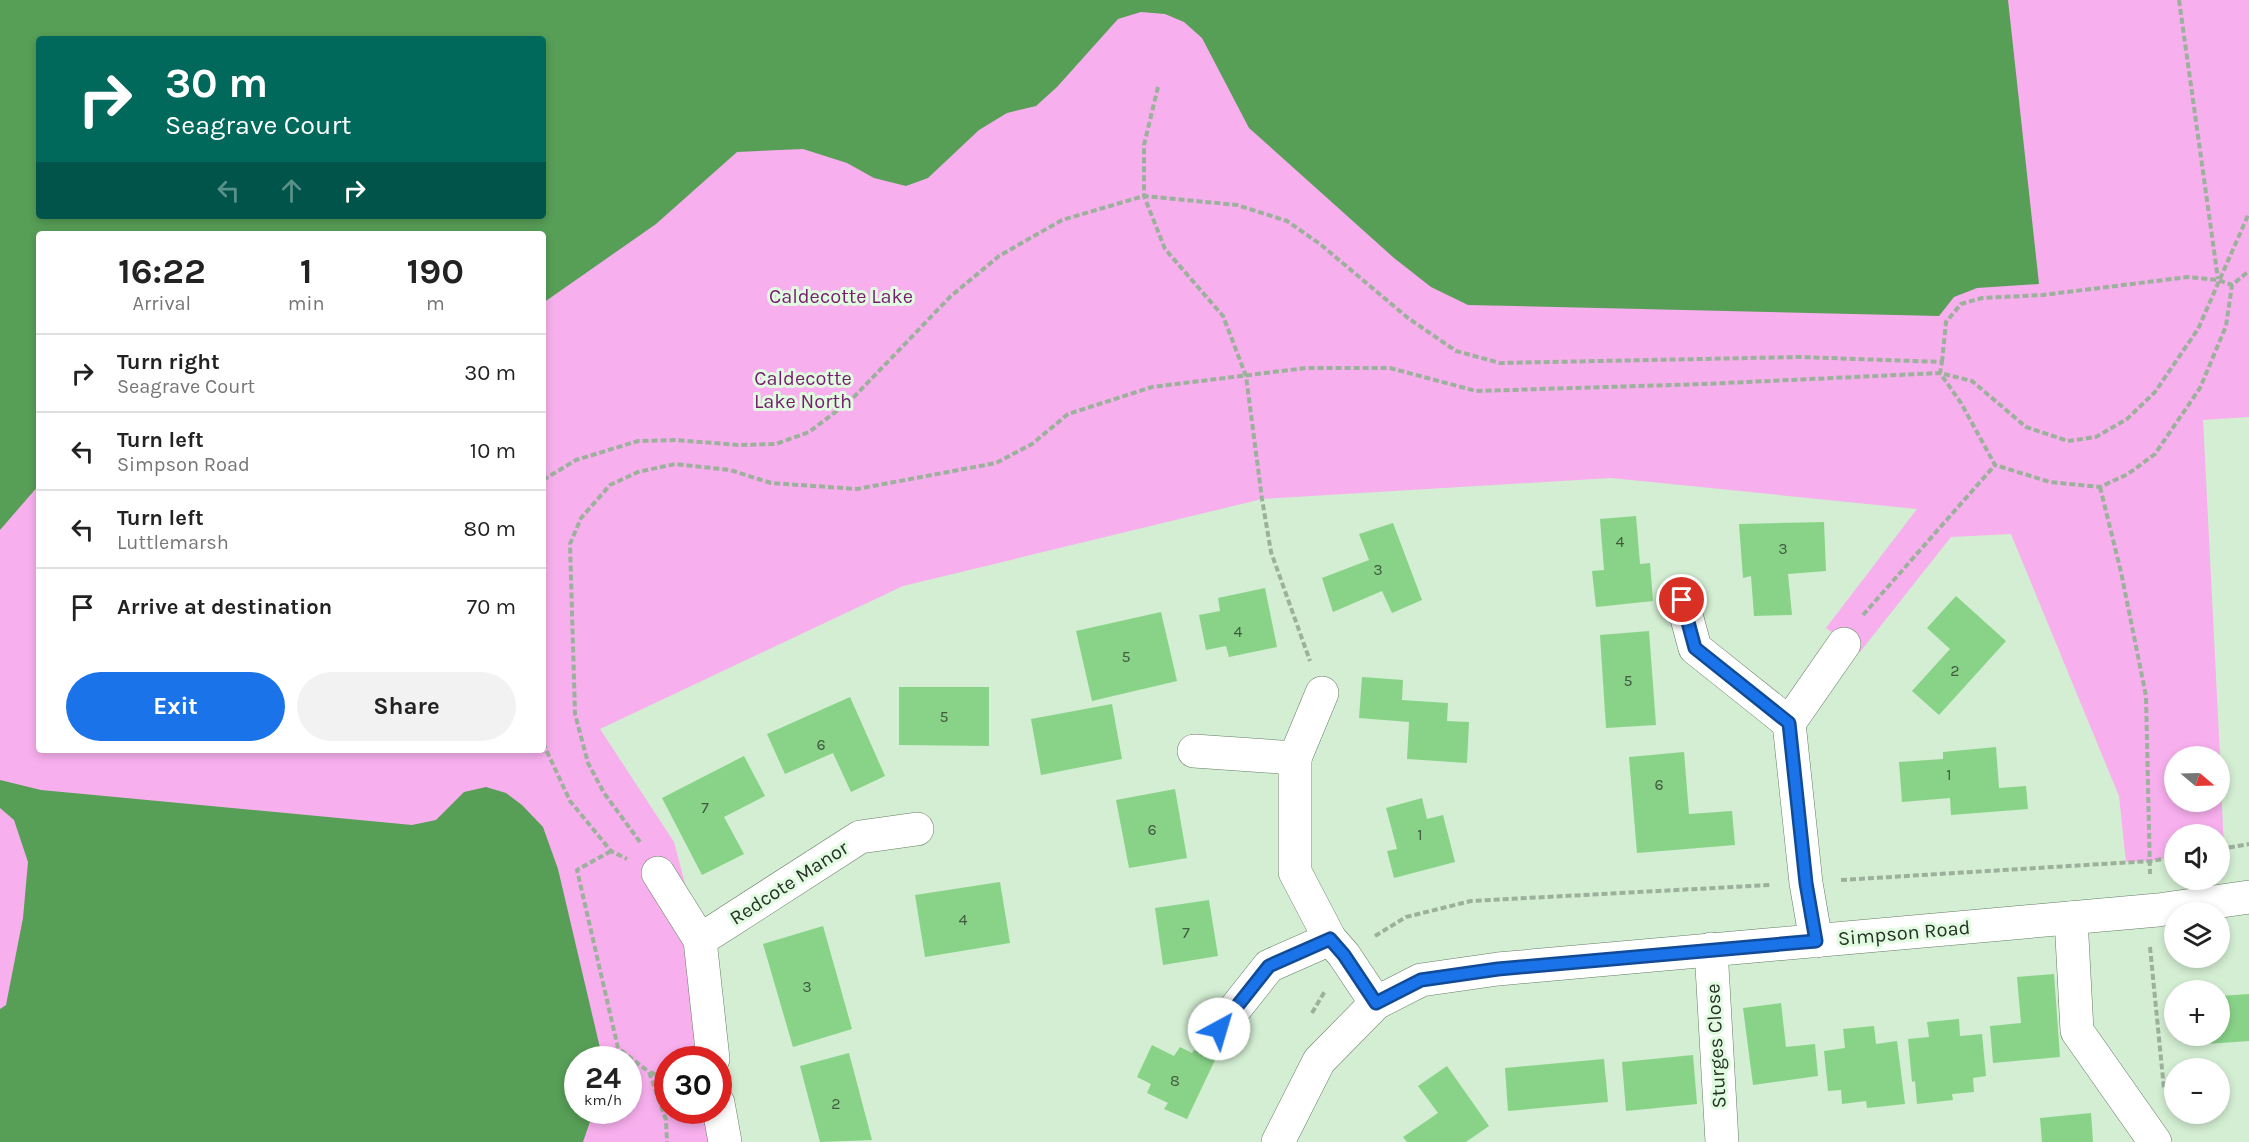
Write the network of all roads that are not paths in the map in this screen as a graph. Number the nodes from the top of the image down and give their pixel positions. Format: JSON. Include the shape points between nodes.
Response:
{"nodes":[{"id":1,"x":1682,"y":600,"type":"dead end"},
{"id":2,"x":1844,"y":644,"type":"road end"},
{"id":3,"x":1322,"y":693,"type":"road end"},
{"id":4,"x":1789,"y":723,"type":"junction"},
{"id":5,"x":1194,"y":751,"type":"dead end"},
{"id":6,"x":1294,"y":758,"type":"junction"},
{"id":7,"x":917,"y":829,"type":"dead end"},
{"id":8,"x":658,"y":873,"type":"road end"},
{"id":9,"x":2249,"y":897,"type":"edge"},
{"id":10,"x":2071,"y":918,"type":"junction"},
{"id":11,"x":1330,"y":939,"type":"junction"},
{"id":12,"x":700,"y":940,"type":"junction"},
{"id":13,"x":1816,"y":941,"type":"junction"},
{"id":14,"x":1711,"y":949,"type":"junction"},
{"id":15,"x":1376,"y":1003,"type":"junction"},
{"id":16,"x":1219,"y":1029,"type":"dead end"},
{"id":17,"x":712,"y":1046,"type":"edge"},
{"id":18,"x":722,"y":1124,"type":"edge"},
{"id":19,"x":2153,"y":1138,"type":"edge"},
{"id":20,"x":725,"y":1142,"type":"edge"},
{"id":21,"x":1278,"y":1142,"type":"edge"},
{"id":22,"x":1722,"y":1142,"type":"edge"}],
"edges":[{"from":1,"to":4,"type":"street","via":[[1695,648]]},
{"from":2,"to":4,"type":"street"},
{"from":3,"to":6,"type":"street"},
{"from":4,"to":13,"type":"street"},
{"from":5,"to":6,"type":"street"},
{"from":6,"to":11,"type":"street","via":[[1294,872]]},
{"from":7,"to":12,"type":"street","name":"Redcote Manor","via":[[860,837]]},
{"from":8,"to":12,"type":"street"},
{"from":9,"to":10,"type":"street","name":"Simpson Road"},
{"from":10,"to":13,"type":"street","name":"Simpson Road"},
{"from":10,"to":19,"type":"street","via":[[2077,1030]]},
{"from":11,"to":15,"type":"street"},
{"from":11,"to":16,"type":"street","via":[[1269,966]]},
{"from":12,"to":17,"type":"street"},
{"from":13,"to":14,"type":"street","name":"Simpson Road"},
{"from":14,"to":15,"type":"street","name":"Simpson Road","via":[[1421,980]]},
{"from":14,"to":22,"type":"street","name":"Sturges Close"},
{"from":15,"to":21,"type":"street","name":"Simpson Road","via":[[1319,1061]]},
{"from":18,"to":20,"type":"street"}]}
